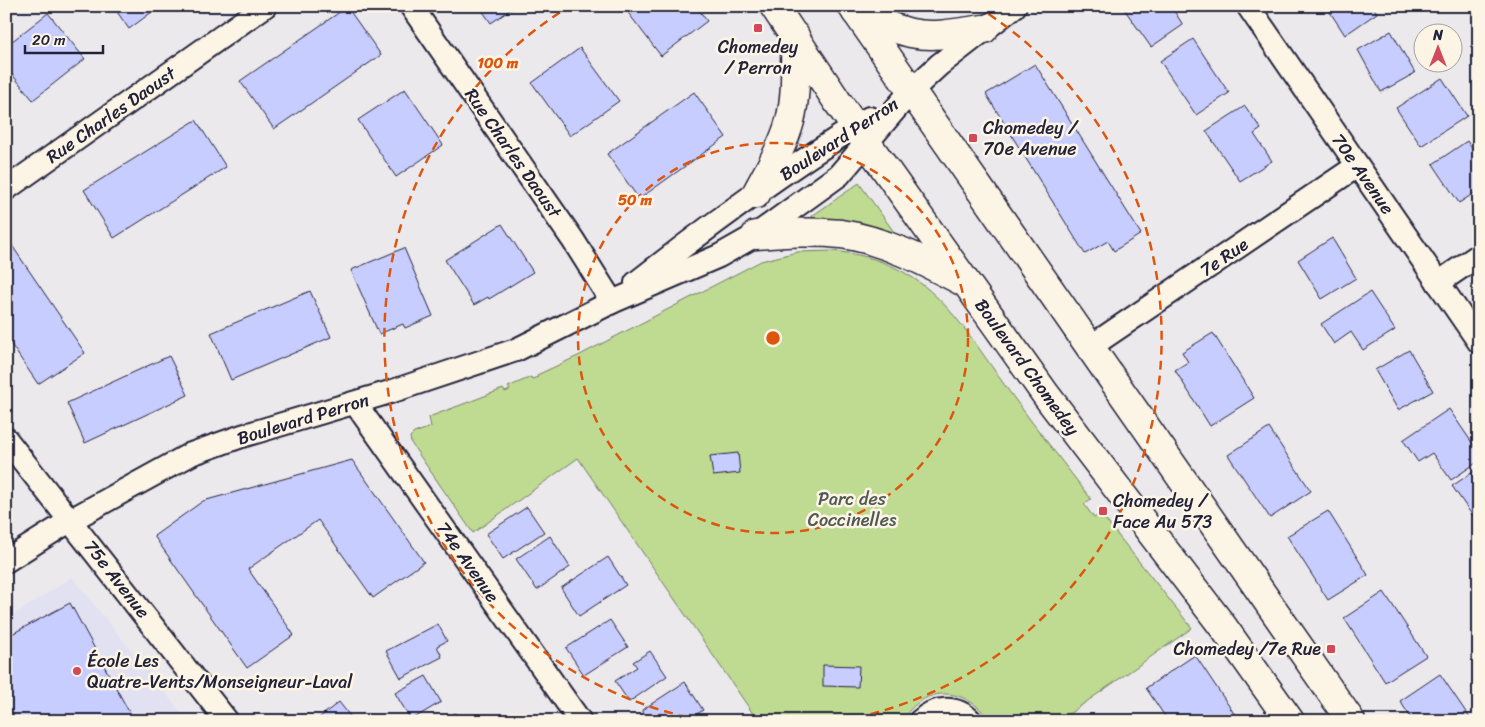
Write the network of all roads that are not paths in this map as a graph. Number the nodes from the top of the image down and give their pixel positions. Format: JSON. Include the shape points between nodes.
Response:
{"nodes":[{"id":1,"x":265,"y":6,"type":"edge"},
{"id":2,"x":411,"y":6,"type":"edge"},
{"id":3,"x":774,"y":6,"type":"edge"},
{"id":4,"x":1015,"y":6,"type":"edge"},
{"id":5,"x":1248,"y":6,"type":"edge"},
{"id":6,"x":854,"y":9,"type":"edge"},
{"id":7,"x":984,"y":29,"type":"junction"},
{"id":8,"x":795,"y":36,"type":"junction"},
{"id":9,"x":912,"y":91,"type":"junction"},
{"id":10,"x":861,"y":135,"type":"junction"},
{"id":11,"x":1357,"y":166,"type":"junction"},
{"id":12,"x":6,"y":189,"type":"edge"},
{"id":13,"x":756,"y":194,"type":"junction"},
{"id":14,"x":756,"y":235,"type":"junction"},
{"id":15,"x":1479,"y":255,"type":"edge"},
{"id":16,"x":966,"y":282,"type":"junction"},
{"id":17,"x":1438,"y":282,"type":"junction"},
{"id":18,"x":612,"y":302,"type":"junction"},
{"id":19,"x":1479,"y":342,"type":"edge"},
{"id":20,"x":1090,"y":347,"type":"junction"},
{"id":21,"x":354,"y":403,"type":"junction"},
{"id":22,"x":6,"y":439,"type":"edge"},
{"id":23,"x":71,"y":520,"type":"junction"},
{"id":24,"x":6,"y":561,"type":"edge"},
{"id":25,"x":227,"y":721,"type":"edge"},
{"id":26,"x":580,"y":721,"type":"edge"},
{"id":27,"x":920,"y":721,"type":"edge"},
{"id":28,"x":971,"y":721,"type":"edge"},
{"id":29,"x":1290,"y":721,"type":"edge"},
{"id":30,"x":1352,"y":721,"type":"edge"}],
"edges":[{"from":1,"to":12,"type":"street","name":"Rue Charles Daoust"},
{"from":2,"to":18,"type":"street","name":"Rue Charles Daoust","via":[[568,232]]},
{"from":3,"to":8,"type":"street","name":"Boulevard Chomedey"},
{"from":4,"to":7,"type":"street"},
{"from":5,"to":11,"type":"street","name":"70e Avenue"},
{"from":6,"to":7,"type":"street","via":[[912,33],[933,35]]},
{"from":6,"to":9,"type":"street"},
{"from":7,"to":9,"type":"street"},
{"from":8,"to":10,"type":"street","name":"Boulevard Chomedey"},
{"from":8,"to":13,"type":"street","via":[[790,119]]},
{"from":9,"to":10,"type":"street","name":"Boulevard Perron"},
{"from":9,"to":20,"type":"street"},
{"from":10,"to":13,"type":"street","name":"Boulevard Perron","via":[[830,142]]},
{"from":10,"to":14,"type":"street","name":"Boulevard Perron","via":[[839,175]]},
{"from":10,"to":16,"type":"street","name":"Boulevard Chomedey"},
{"from":11,"to":17,"type":"street","name":"70e Avenue"},
{"from":11,"to":20,"type":"street","name":"7e Rue"},
{"from":13,"to":18,"type":"street","name":"Boulevard Perron"},
{"from":14,"to":16,"type":"street","via":[[820,233],[855,237],[887,246]]},
{"from":14,"to":18,"type":"street","name":"Boulevard Perron","via":[[719,256]]},
{"from":15,"to":17,"type":"street"},
{"from":16,"to":29,"type":"street","name":"Boulevard Chomedey"},
{"from":17,"to":19,"type":"street","name":"70e Avenue"},
{"from":18,"to":21,"type":"street","name":"Boulevard Perron","via":[[516,350]]},
{"from":20,"to":30,"type":"street"},
{"from":21,"to":23,"type":"street","name":"Boulevard Perron","via":[[191,454]]},
{"from":21,"to":26,"type":"street","name":"74e Avenue"},
{"from":22,"to":23,"type":"street","name":"75e Avenue"},
{"from":23,"to":24,"type":"street","name":"Boulevard Perron"},
{"from":23,"to":25,"type":"street","name":"75e Avenue"},
{"from":27,"to":28,"type":"street","via":[[935,711],[946,709],[958,711]]}]}
